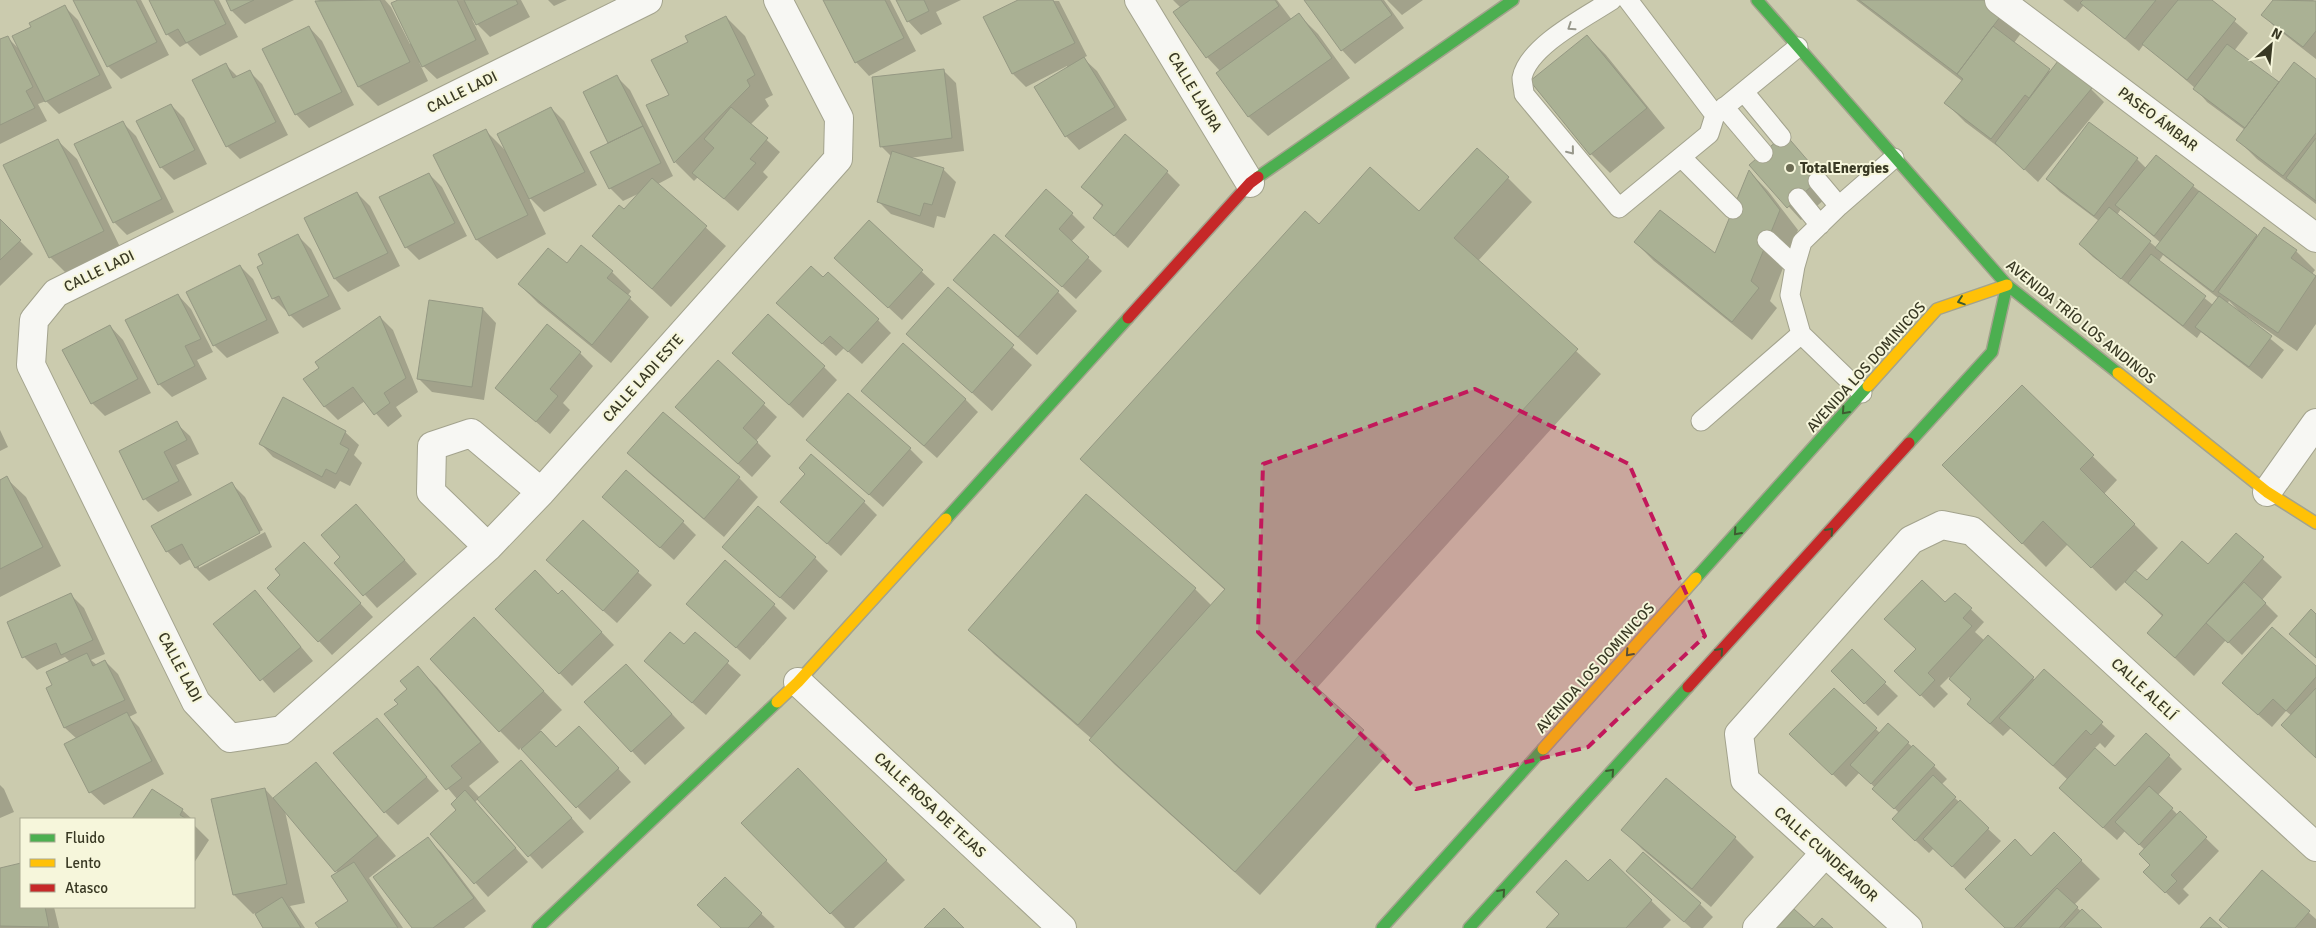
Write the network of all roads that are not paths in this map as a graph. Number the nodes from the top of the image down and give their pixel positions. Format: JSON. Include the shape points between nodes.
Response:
{"nodes":[{"id":1,"x":648,"y":0,"type":"edge"},
{"id":2,"x":778,"y":0,"type":"edge"},
{"id":3,"x":1139,"y":0,"type":"edge"},
{"id":4,"x":1513,"y":0,"type":"edge"},
{"id":5,"x":1612,"y":0,"type":"edge"},
{"id":6,"x":1628,"y":0,"type":"edge"},
{"id":7,"x":1757,"y":0,"type":"edge"},
{"id":8,"x":1999,"y":0,"type":"edge"},
{"id":9,"x":1798,"y":47,"type":"junction"},
{"id":10,"x":1744,"y":92,"type":"junction"},
{"id":11,"x":1720,"y":111,"type":"junction"},
{"id":12,"x":1781,"y":137,"type":"dead end"},
{"id":13,"x":1763,"y":154,"type":"dead end"},
{"id":14,"x":1681,"y":157,"type":"junction"},
{"id":15,"x":1894,"y":158,"type":"junction"},
{"id":16,"x":1818,"y":181,"type":"dead end"},
{"id":17,"x":1250,"y":183,"type":"junction"},
{"id":18,"x":1798,"y":198,"type":"dead end"},
{"id":19,"x":1839,"y":206,"type":"junction"},
{"id":20,"x":1733,"y":209,"type":"dead end"},
{"id":21,"x":1820,"y":225,"type":"junction"},
{"id":22,"x":2316,"y":238,"type":"edge"},
{"id":23,"x":1768,"y":240,"type":"dead end"},
{"id":24,"x":1795,"y":266,"type":"junction"},
{"id":25,"x":2007,"y":285,"type":"junction"},
{"id":26,"x":1801,"y":334,"type":"junction"},
{"id":27,"x":1862,"y":393,"type":"junction"},
{"id":28,"x":1701,"y":422,"type":"dead end"},
{"id":29,"x":2316,"y":423,"type":"edge"},
{"id":30,"x":541,"y":492,"type":"junction"},
{"id":31,"x":2267,"y":492,"type":"junction"},
{"id":32,"x":2316,"y":523,"type":"edge"},
{"id":33,"x":488,"y":546,"type":"junction"},
{"id":34,"x":798,"y":682,"type":"junction"},
{"id":35,"x":309,"y":704,"type":"joint"},
{"id":36,"x":1745,"y":780,"type":"joint"},
{"id":37,"x":2316,"y":847,"type":"edge"},
{"id":38,"x":1825,"y":853,"type":"junction"},
{"id":39,"x":538,"y":928,"type":"edge"},
{"id":40,"x":1062,"y":928,"type":"edge"},
{"id":41,"x":1382,"y":928,"type":"edge"},
{"id":42,"x":1469,"y":928,"type":"edge"},
{"id":43,"x":1757,"y":928,"type":"edge"},
{"id":44,"x":1908,"y":928,"type":"edge"}],
"edges":[{"from":1,"to":35,"type":"street","name":"CALLE LADI","via":[[56,293],[34,320],[31,365],[196,702],[230,738],[282,730]]},
{"from":2,"to":30,"type":"street","name":"CALLE LADI ESTE","via":[[839,118],[838,159]]},
{"from":3,"to":17,"type":"street","name":"CALLE LAURA"},
{"from":4,"to":17,"type":"street"},
{"from":5,"to":14,"type":"lane","one_way":true,"via":[[1545,45],[1530,61],[1522,79],[1524,94],[1619,208]]},
{"from":6,"to":11,"type":"lane"},
{"from":7,"to":9,"type":"street","name":"AVENIDA TRÍO LOS ANDINOS"},
{"from":8,"to":22,"type":"street","name":"PASEO ÁMBAR"},
{"from":9,"to":10,"type":"lane"},
{"from":9,"to":15,"type":"street","name":"AVENIDA TRÍO LOS ANDINOS"},
{"from":10,"to":11,"type":"lane"},
{"from":10,"to":12,"type":"lane"},
{"from":11,"to":13,"type":"lane"},
{"from":11,"to":14,"type":"lane","via":[[1709,134]]},
{"from":14,"to":20,"type":"lane"},
{"from":15,"to":19,"type":"lane"},
{"from":15,"to":25,"type":"street","name":"AVENIDA TRÍO LOS ANDINOS"},
{"from":16,"to":19,"type":"lane"},
{"from":17,"to":34,"type":"street"},
{"from":18,"to":21,"type":"lane"},
{"from":19,"to":21,"type":"lane"},
{"from":21,"to":24,"type":"lane","via":[[1802,242]]},
{"from":23,"to":24,"type":"lane"},
{"from":24,"to":26,"type":"lane","via":[[1790,295]]},
{"from":25,"to":27,"type":"street","name":"AVENIDA LOS DOMINICOS","one_way":true,"via":[[1937,309]]},
{"from":25,"to":31,"type":"street","name":"AVENIDA TRÍO LOS ANDINOS"},
{"from":42,"to":25,"type":"street","one_way":true,"via":[[1992,352]]},
{"from":26,"to":27,"type":"lane"},
{"from":26,"to":28,"type":"lane"},
{"from":27,"to":41,"type":"street","name":"AVENIDA LOS DOMINICOS","one_way":true},
{"from":29,"to":31,"type":"street"},
{"from":30,"to":33,"type":"street","name":"CALLE LADI ESTE"},
{"from":30,"to":33,"type":"street","via":[[471,433],[432,446],[431,492]]},
{"from":31,"to":32,"type":"street","name":"AVENIDA TRÍO LOS ANDINOS"},
{"from":33,"to":35,"type":"street","name":"CALLE LADI ESTE"},
{"from":34,"to":39,"type":"street"},
{"from":34,"to":40,"type":"street","name":"CALLE ROSA DE TEJAS"},
{"from":36,"to":37,"type":"street","name":"CALLE ALELÍ","via":[[1739,734],[1911,540],[1942,525],[1972,531]]},
{"from":36,"to":38,"type":"street","name":"CALLE CUNDEAMOR"},
{"from":38,"to":43,"type":"street"},
{"from":38,"to":44,"type":"street","name":"CALLE CUNDEAMOR"}]}
